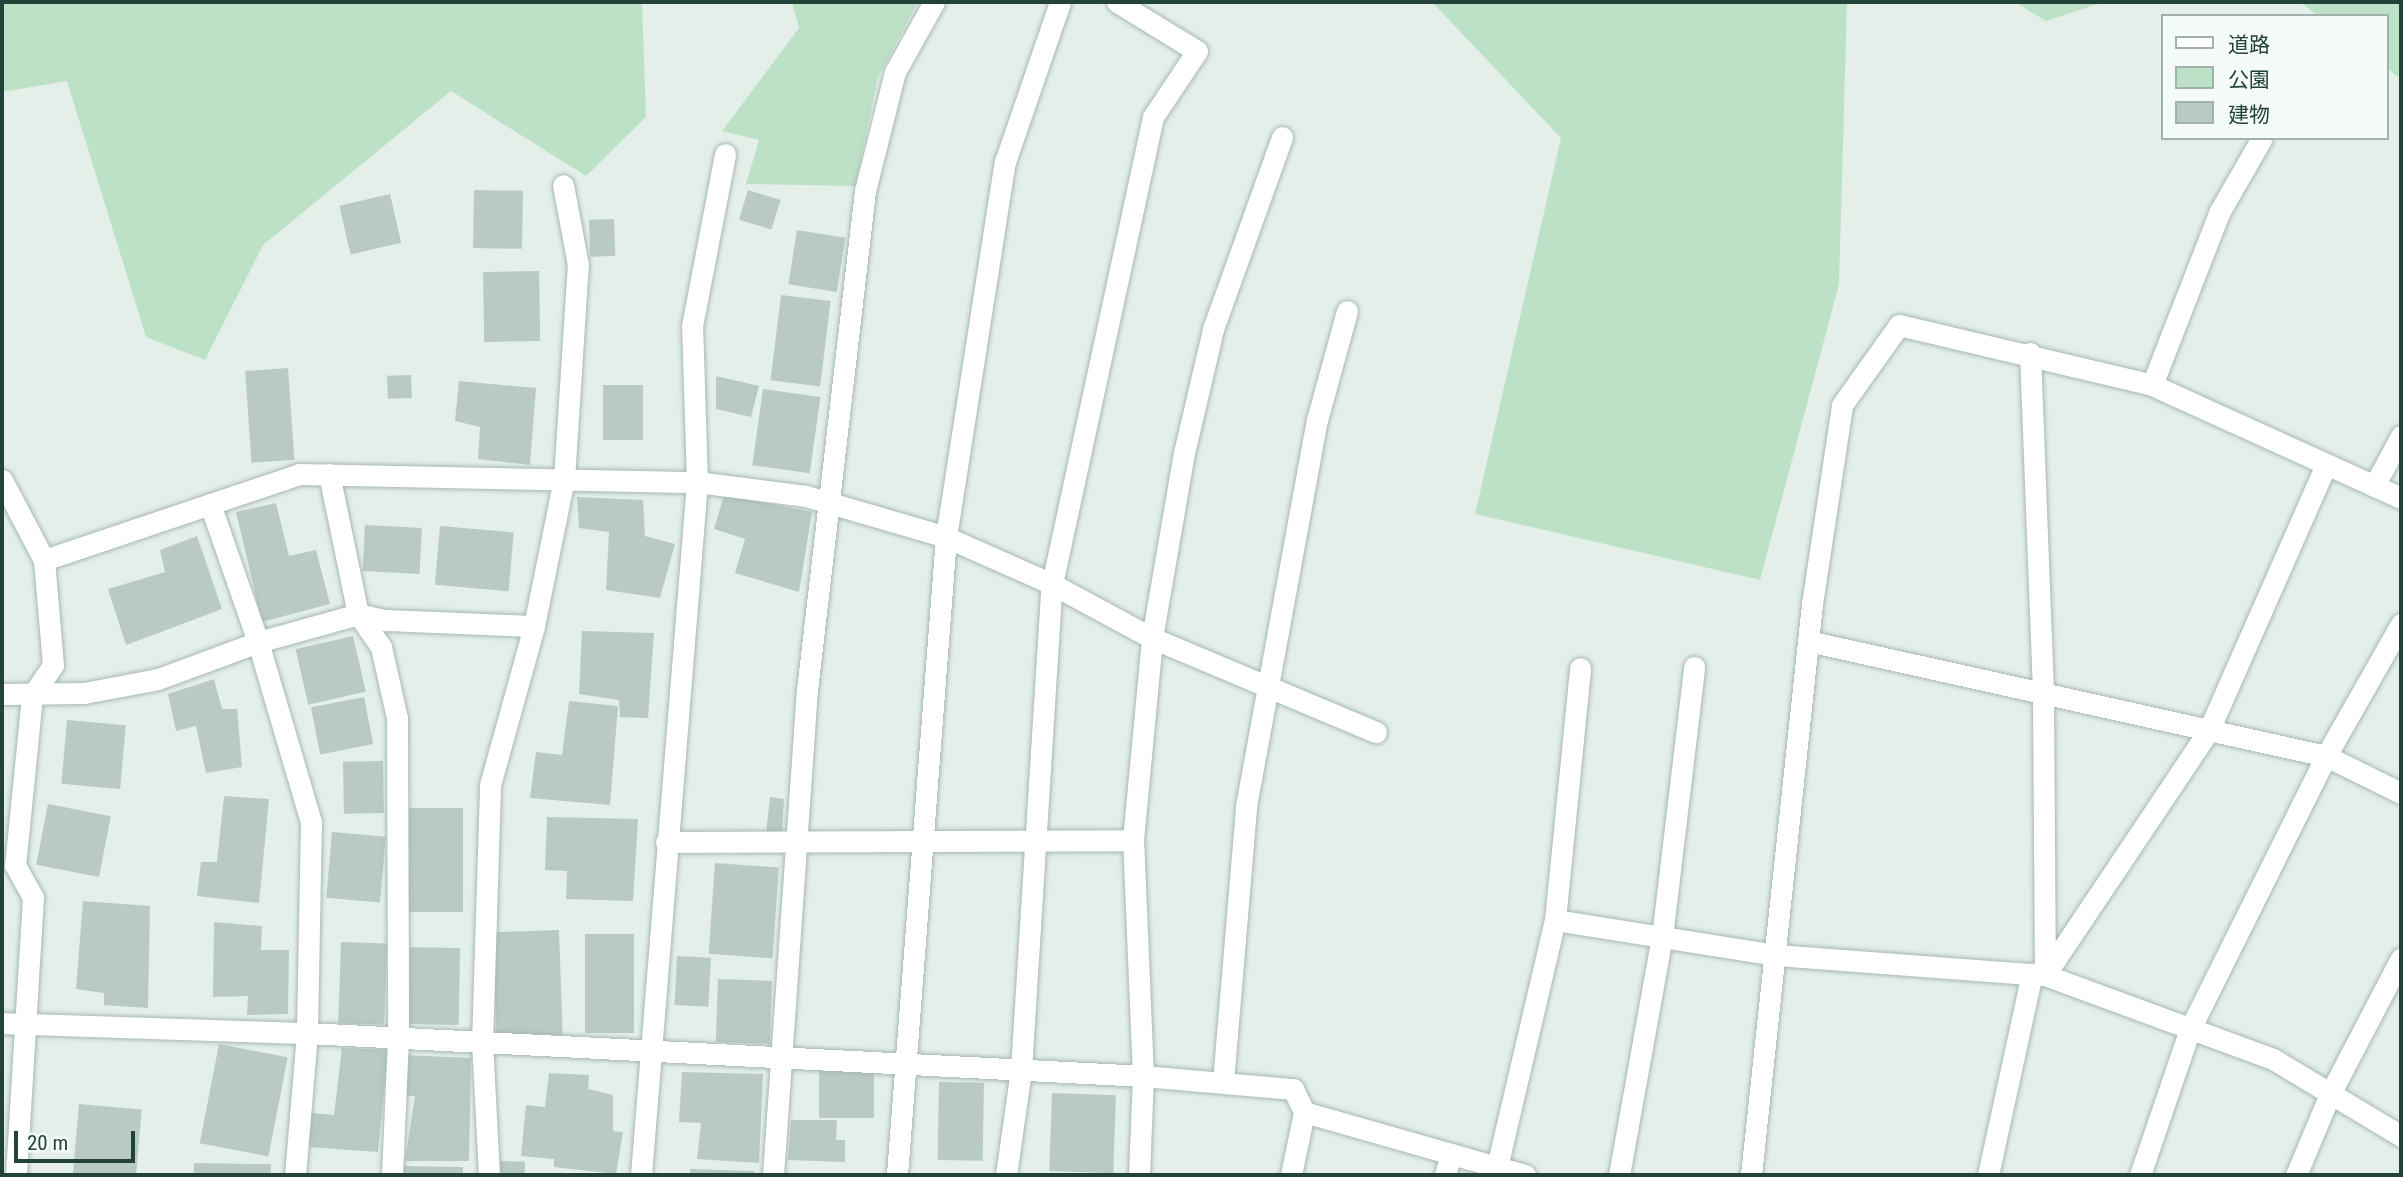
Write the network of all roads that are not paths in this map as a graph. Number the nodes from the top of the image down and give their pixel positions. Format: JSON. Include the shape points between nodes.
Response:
{"nodes":[{"id":1,"x":934,"y":2,"type":"edge"},
{"id":2,"x":1060,"y":2,"type":"edge"},
{"id":3,"x":1117,"y":2,"type":"edge"},
{"id":4,"x":1282,"y":137,"type":"dead end"},
{"id":5,"x":2261,"y":140,"type":"edge"},
{"id":6,"x":725,"y":154,"type":"dead end"},
{"id":7,"x":563,"y":185,"type":"dead end"},
{"id":8,"x":1347,"y":311,"type":"dead end"},
{"id":9,"x":2030,"y":353,"type":"junction"},
{"id":10,"x":2152,"y":385,"type":"junction"},
{"id":11,"x":2401,"y":436,"type":"edge"},
{"id":12,"x":2326,"y":465,"type":"junction"},
{"id":13,"x":329,"y":474,"type":"junction"},
{"id":14,"x":564,"y":479,"type":"junction"},
{"id":15,"x":2,"y":480,"type":"edge"},
{"id":16,"x":697,"y":482,"type":"junction"},
{"id":17,"x":2374,"y":485,"type":"junction"},
{"id":18,"x":2401,"y":498,"type":"edge"},
{"id":19,"x":210,"y":504,"type":"junction"},
{"id":20,"x":827,"y":504,"type":"junction"},
{"id":21,"x":946,"y":537,"type":"junction"},
{"id":22,"x":44,"y":560,"type":"junction"},
{"id":23,"x":1052,"y":584,"type":"junction"},
{"id":24,"x":358,"y":614,"type":"junction"},
{"id":25,"x":2401,"y":624,"type":"edge"},
{"id":26,"x":534,"y":626,"type":"junction"},
{"id":27,"x":1152,"y":638,"type":"junction"},
{"id":28,"x":1808,"y":641,"type":"junction"},
{"id":29,"x":258,"y":642,"type":"junction"},
{"id":30,"x":1694,"y":667,"type":"dead end"},
{"id":31,"x":1580,"y":668,"type":"dead end"},
{"id":32,"x":1266,"y":686,"type":"junction"},
{"id":33,"x":2,"y":694,"type":"edge"},
{"id":34,"x":32,"y":696,"type":"junction"},
{"id":35,"x":2043,"y":697,"type":"junction"},
{"id":36,"x":2209,"y":730,"type":"junction"},
{"id":37,"x":1376,"y":732,"type":"dead end"},
{"id":38,"x":2326,"y":756,"type":"junction"},
{"id":39,"x":2401,"y":793,"type":"edge"},
{"id":40,"x":1037,"y":839,"type":"junction"},
{"id":41,"x":1133,"y":839,"type":"junction"},
{"id":42,"x":666,"y":842,"type":"junction"},
{"id":43,"x":795,"y":844,"type":"junction"},
{"id":44,"x":923,"y":844,"type":"junction"},
{"id":45,"x":8,"y":864,"type":"edge"},
{"id":46,"x":1555,"y":920,"type":"junction"},
{"id":47,"x":1662,"y":937,"type":"junction"},
{"id":48,"x":1777,"y":955,"type":"junction"},
{"id":49,"x":2401,"y":958,"type":"edge"},
{"id":50,"x":2039,"y":974,"type":"junction"},
{"id":51,"x":12,"y":1023,"type":"edge"},
{"id":52,"x":2190,"y":1029,"type":"junction"},
{"id":53,"x":307,"y":1032,"type":"junction"},
{"id":54,"x":398,"y":1038,"type":"junction"},
{"id":55,"x":482,"y":1044,"type":"junction"},
{"id":56,"x":649,"y":1054,"type":"junction"},
{"id":57,"x":778,"y":1059,"type":"junction"},
{"id":58,"x":909,"y":1066,"type":"junction"},
{"id":59,"x":1021,"y":1070,"type":"junction"},
{"id":60,"x":1143,"y":1076,"type":"junction"},
{"id":61,"x":1223,"y":1082,"type":"junction"},
{"id":62,"x":2330,"y":1094,"type":"junction"},
{"id":63,"x":1304,"y":1112,"type":"junction"},
{"id":64,"x":2401,"y":1136,"type":"edge"},
{"id":65,"x":1451,"y":1154,"type":"junction"},
{"id":66,"x":1497,"y":1167,"type":"junction"},
{"id":67,"x":16,"y":1175,"type":"edge"},
{"id":68,"x":295,"y":1175,"type":"edge"},
{"id":69,"x":392,"y":1175,"type":"edge"},
{"id":70,"x":489,"y":1175,"type":"edge"},
{"id":71,"x":641,"y":1175,"type":"edge"},
{"id":72,"x":773,"y":1175,"type":"edge"},
{"id":73,"x":897,"y":1175,"type":"edge"},
{"id":74,"x":1006,"y":1175,"type":"edge"},
{"id":75,"x":1139,"y":1175,"type":"edge"},
{"id":76,"x":1291,"y":1175,"type":"edge"},
{"id":77,"x":1445,"y":1175,"type":"edge"},
{"id":78,"x":1525,"y":1175,"type":"edge"},
{"id":79,"x":1619,"y":1175,"type":"edge"},
{"id":80,"x":1751,"y":1175,"type":"edge"},
{"id":81,"x":1988,"y":1175,"type":"edge"},
{"id":82,"x":2140,"y":1175,"type":"edge"},
{"id":83,"x":2296,"y":1175,"type":"edge"}],
"edges":[{"from":1,"to":20,"type":"street","via":[[895,72],[865,191]]},
{"from":2,"to":21,"type":"street","via":[[1005,162]]},
{"from":3,"to":23,"type":"street","via":[[1197,51],[1153,117]]},
{"from":4,"to":27,"type":"street","via":[[1213,329],[1184,453]]},
{"from":5,"to":10,"type":"street","via":[[2220,211]]},
{"from":6,"to":16,"type":"street","via":[[692,326]]},
{"from":7,"to":14,"type":"street","via":[[578,265]]},
{"from":8,"to":32,"type":"street","via":[[1317,420]]},
{"from":9,"to":10,"type":"street"},
{"from":9,"to":28,"type":"street","via":[[1899,325],[1842,405]]},
{"from":9,"to":35,"type":"street"},
{"from":10,"to":12,"type":"street"},
{"from":11,"to":17,"type":"street"},
{"from":12,"to":17,"type":"street"},
{"from":12,"to":36,"type":"street"},
{"from":13,"to":14,"type":"street"},
{"from":13,"to":19,"type":"street","via":[[299,474]]},
{"from":13,"to":24,"type":"street"},
{"from":14,"to":16,"type":"street"},
{"from":14,"to":26,"type":"street"},
{"from":15,"to":22,"type":"street"},
{"from":16,"to":20,"type":"street","via":[[806,496]]},
{"from":16,"to":42,"type":"street"},
{"from":17,"to":18,"type":"street"},
{"from":19,"to":22,"type":"street"},
{"from":19,"to":29,"type":"street"},
{"from":20,"to":21,"type":"street"},
{"from":20,"to":43,"type":"street"},
{"from":21,"to":23,"type":"street"},
{"from":21,"to":44,"type":"street"},
{"from":22,"to":34,"type":"street","via":[[53,665]]},
{"from":23,"to":27,"type":"street"},
{"from":23,"to":40,"type":"street"},
{"from":24,"to":26,"type":"street","via":[[386,620]]},
{"from":24,"to":29,"type":"street"},
{"from":24,"to":54,"type":"street","via":[[381,648],[397,718]]},
{"from":25,"to":38,"type":"street"},
{"from":26,"to":55,"type":"street","via":[[490,785]]},
{"from":27,"to":32,"type":"street"},
{"from":27,"to":41,"type":"street"},
{"from":28,"to":35,"type":"street"},
{"from":28,"to":48,"type":"street"},
{"from":29,"to":34,"type":"street","via":[[158,679],[84,693]]},
{"from":29,"to":53,"type":"street","via":[[312,822]]},
{"from":30,"to":47,"type":"street"},
{"from":31,"to":46,"type":"street"},
{"from":32,"to":37,"type":"street"},
{"from":32,"to":61,"type":"street","via":[[1246,806]]},
{"from":33,"to":34,"type":"street"},
{"from":34,"to":45,"type":"street"},
{"from":35,"to":36,"type":"street"},
{"from":35,"to":50,"type":"street"},
{"from":36,"to":38,"type":"street"},
{"from":36,"to":50,"type":"street"},
{"from":38,"to":39,"type":"street"},
{"from":38,"to":52,"type":"street"},
{"from":40,"to":41,"type":"street"},
{"from":40,"to":44,"type":"street"},
{"from":40,"to":59,"type":"street"},
{"from":41,"to":60,"type":"street"},
{"from":42,"to":43,"type":"street"},
{"from":42,"to":56,"type":"street"},
{"from":43,"to":44,"type":"street"},
{"from":43,"to":57,"type":"street"},
{"from":44,"to":58,"type":"street"},
{"from":45,"to":51,"type":"street","via":[[33,897]]},
{"from":46,"to":47,"type":"street"},
{"from":46,"to":66,"type":"street"},
{"from":47,"to":48,"type":"street"},
{"from":47,"to":79,"type":"street"},
{"from":48,"to":50,"type":"street"},
{"from":48,"to":80,"type":"street","via":[[1758,1076]]},
{"from":49,"to":62,"type":"street"},
{"from":50,"to":52,"type":"street"},
{"from":50,"to":81,"type":"street"},
{"from":51,"to":53,"type":"street"},
{"from":51,"to":67,"type":"street"},
{"from":52,"to":62,"type":"street","via":[[2273,1059]]},
{"from":52,"to":82,"type":"street"},
{"from":53,"to":54,"type":"street"},
{"from":53,"to":68,"type":"street"},
{"from":54,"to":55,"type":"street"},
{"from":54,"to":69,"type":"street"},
{"from":55,"to":56,"type":"street"},
{"from":55,"to":70,"type":"street"},
{"from":56,"to":57,"type":"street"},
{"from":56,"to":71,"type":"street"},
{"from":57,"to":58,"type":"street"},
{"from":57,"to":72,"type":"street"},
{"from":58,"to":59,"type":"street"},
{"from":58,"to":73,"type":"street"},
{"from":59,"to":60,"type":"street"},
{"from":59,"to":74,"type":"street"},
{"from":60,"to":61,"type":"street"},
{"from":60,"to":75,"type":"street"},
{"from":61,"to":63,"type":"street","via":[[1293,1089]]},
{"from":62,"to":64,"type":"street"},
{"from":62,"to":83,"type":"street"},
{"from":63,"to":65,"type":"street"},
{"from":63,"to":76,"type":"street"},
{"from":65,"to":66,"type":"street"},
{"from":65,"to":77,"type":"street"},
{"from":66,"to":78,"type":"street"}]}
